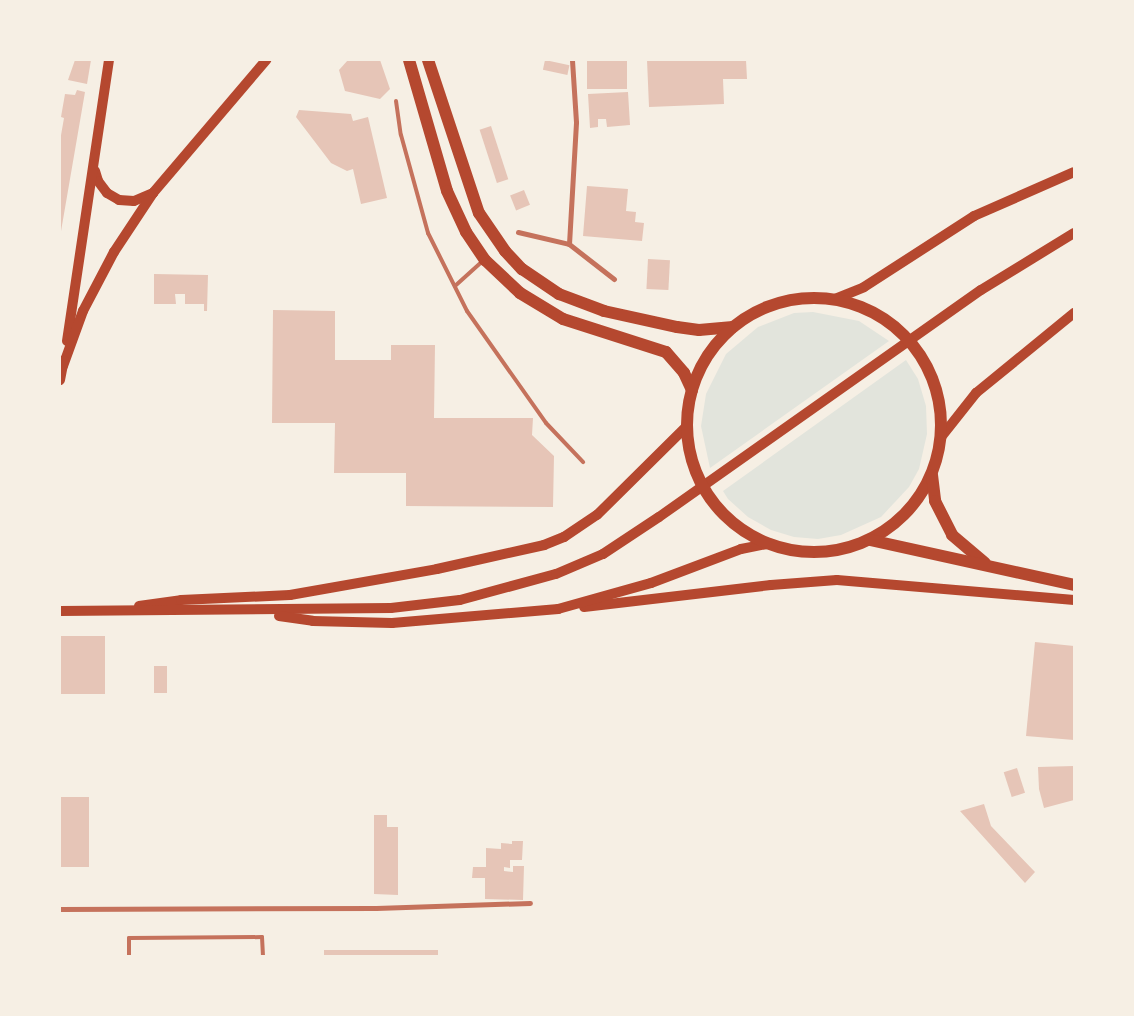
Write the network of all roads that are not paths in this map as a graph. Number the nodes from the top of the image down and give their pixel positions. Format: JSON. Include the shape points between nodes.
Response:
{"nodes":[{"id":1,"x":110,"y":60,"type":"edge"},
{"id":2,"x":266,"y":60,"type":"edge"},
{"id":3,"x":409,"y":60,"type":"edge"},
{"id":4,"x":428,"y":60,"type":"edge"},
{"id":5,"x":572,"y":60,"type":"edge"},
{"id":6,"x":396,"y":101,"type":"dead end"},
{"id":7,"x":95,"y":167,"type":"junction"},
{"id":8,"x":1074,"y":172,"type":"edge"},
{"id":9,"x":153,"y":193,"type":"junction"},
{"id":10,"x":518,"y":232,"type":"dead end"},
{"id":11,"x":1074,"y":233,"type":"edge"},
{"id":12,"x":569,"y":244,"type":"junction"},
{"id":13,"x":485,"y":260,"type":"junction"},
{"id":14,"x":614,"y":279,"type":"dead end"},
{"id":15,"x":455,"y":286,"type":"junction"},
{"id":16,"x":835,"y":299,"type":"junction"},
{"id":17,"x":1074,"y":313,"type":"edge"},
{"id":18,"x":733,"y":327,"type":"junction"},
{"id":19,"x":63,"y":366,"type":"junction"},
{"id":20,"x":60,"y":380,"type":"edge"},
{"id":21,"x":692,"y":390,"type":"junction"},
{"id":22,"x":687,"y":426,"type":"junction"},
{"id":23,"x":942,"y":436,"type":"junction"},
{"id":24,"x":583,"y":462,"type":"dead end"},
{"id":25,"x":932,"y":474,"type":"junction"},
{"id":26,"x":870,"y":540,"type":"junction"},
{"id":27,"x":766,"y":544,"type":"junction"},
{"id":28,"x":987,"y":564,"type":"junction"},
{"id":29,"x":1074,"y":585,"type":"edge"},
{"id":30,"x":1074,"y":600,"type":"edge"},
{"id":31,"x":558,"y":609,"type":"junction"},
{"id":32,"x":60,"y":611,"type":"edge"},
{"id":33,"x":106,"y":611,"type":"junction"},
{"id":34,"x":251,"y":611,"type":"junction"},
{"id":35,"x":530,"y":903,"type":"dead end"},
{"id":36,"x":60,"y":909,"type":"edge"},
{"id":37,"x":129,"y":956,"type":"edge"},
{"id":38,"x":263,"y":956,"type":"edge"}],
"edges":[{"from":1,"to":7,"type":"main road"},
{"from":2,"to":9,"type":"main road"},
{"from":3,"to":13,"type":"highway","via":[[447,191],[466,232]]},
{"from":4,"to":18,"type":"highway","via":[[476,206],[490,232],[522,269],[559,294],[604,311],[684,328]]},
{"from":5,"to":12,"type":"street","via":[[576,122]]},
{"from":6,"to":15,"type":"lane","via":[[401,135],[428,233]]},
{"from":7,"to":9,"type":"main road","via":[[98,181],[107,193],[119,200],[134,201]]},
{"from":7,"to":19,"type":"main road"},
{"from":8,"to":16,"type":"main road","via":[[974,216],[864,287]]},
{"from":9,"to":19,"type":"main road","via":[[114,252],[82,311]]},
{"from":10,"to":12,"type":"street"},
{"from":11,"to":34,"type":"main road","via":[[981,290],[748,456],[603,554],[527,585],[476,597],[391,608]]},
{"from":12,"to":14,"type":"street"},
{"from":13,"to":15,"type":"lane"},
{"from":13,"to":21,"type":"highway","via":[[520,294],[564,319],[666,352],[684,373]]},
{"from":15,"to":24,"type":"lane","via":[[467,311],[546,423]]},
{"from":16,"to":18,"type":"highway","via":[[813,297],[777,303],[750,314]]},
{"from":16,"to":23,"type":"highway","via":[[872,312],[892,324],[915,346],[931,374],[938,396]]},
{"from":17,"to":23,"type":"main road","via":[[976,393]]},
{"from":18,"to":21,"type":"highway","via":[[710,352]]},
{"from":19,"to":20,"type":"main road"},
{"from":21,"to":22,"type":"highway"},
{"from":22,"to":27,"type":"highway","via":[[690,456],[706,492],[717,508],[740,529]]},
{"from":22,"to":33,"type":"main road","via":[[597,515],[564,537],[544,545],[437,569],[290,595],[181,600]]},
{"from":23,"to":25,"type":"highway"},
{"from":25,"to":26,"type":"highway","via":[[907,513]]},
{"from":25,"to":28,"type":"highway","via":[[935,501],[952,535]]},
{"from":26,"to":27,"type":"highway","via":[[845,550],[818,553],[791,551]]},
{"from":26,"to":28,"type":"highway"},
{"from":27,"to":31,"type":"main road","via":[[740,549],[651,583]]},
{"from":28,"to":29,"type":"highway"},
{"from":30,"to":31,"type":"main road","via":[[837,580]]},
{"from":31,"to":34,"type":"main road","via":[[392,623],[313,621]]},
{"from":32,"to":33,"type":"main road"},
{"from":33,"to":34,"type":"main road"},
{"from":35,"to":36,"type":"street","via":[[337,908]]},
{"from":37,"to":38,"type":"lane","via":[[129,938],[262,937]]}]}
